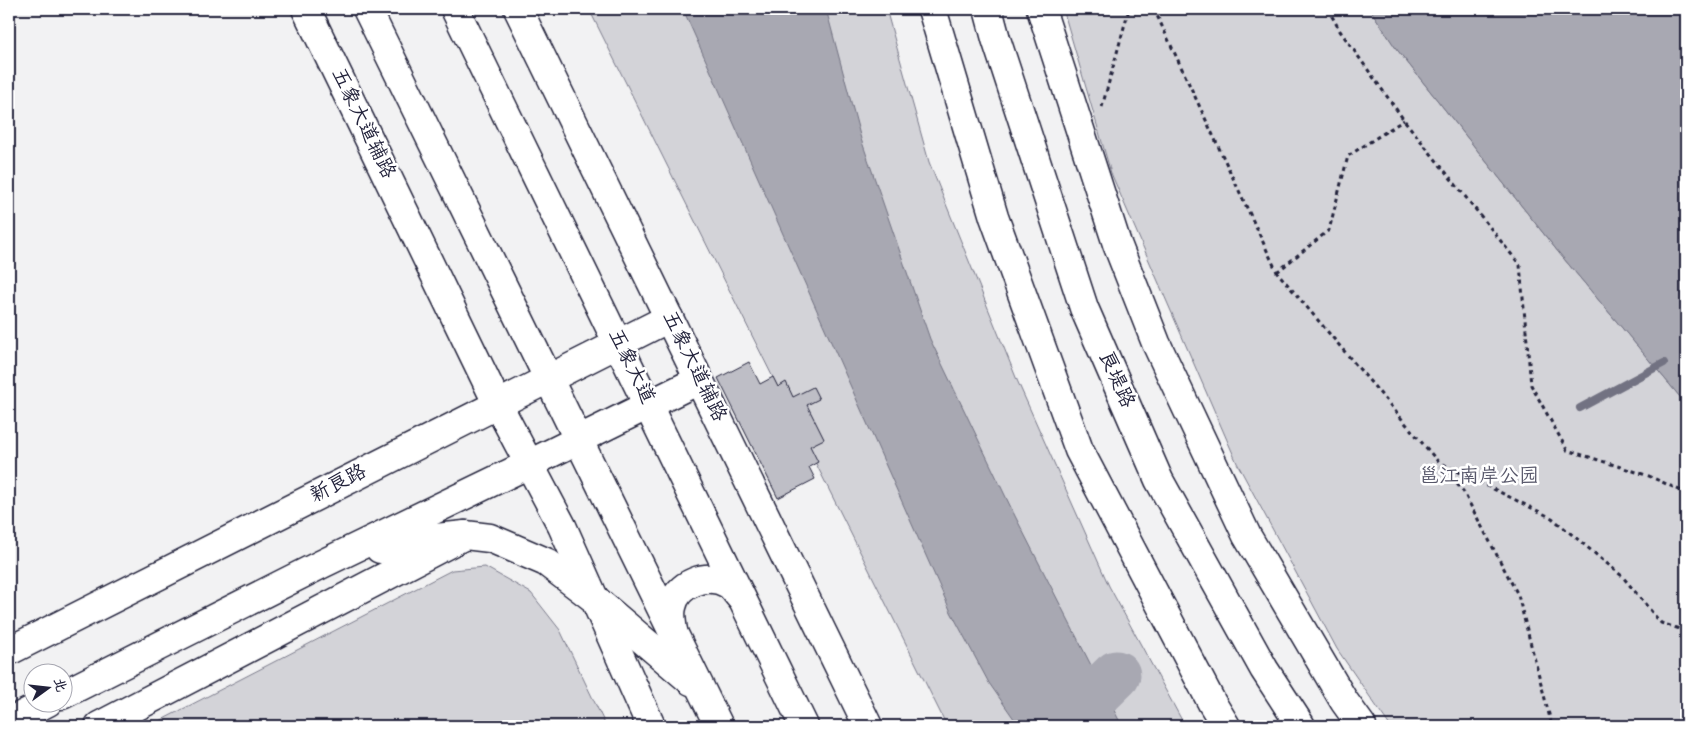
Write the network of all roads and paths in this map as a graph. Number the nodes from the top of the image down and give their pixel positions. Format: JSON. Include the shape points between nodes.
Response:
{"nodes":[{"id":1,"x":306,"y":9,"type":"edge"},
{"id":2,"x":367,"y":9,"type":"edge"},
{"id":3,"x":455,"y":9,"type":"edge"},
{"id":4,"x":518,"y":9,"type":"edge"},
{"id":5,"x":932,"y":9,"type":"edge"},
{"id":6,"x":988,"y":9,"type":"edge"},
{"id":7,"x":1041,"y":9,"type":"edge"},
{"id":8,"x":1129,"y":9,"type":"edge"},
{"id":9,"x":1154,"y":9,"type":"edge"},
{"id":10,"x":1328,"y":9,"type":"edge"},
{"id":11,"x":1100,"y":115,"type":"dead end"},
{"id":12,"x":1404,"y":120,"type":"junction"},
{"id":13,"x":1277,"y":272,"type":"junction"},
{"id":14,"x":669,"y":318,"type":"junction"},
{"id":15,"x":618,"y":344,"type":"junction"},
{"id":16,"x":549,"y":379,"type":"junction"},
{"id":17,"x":699,"y":380,"type":"junction"},
{"id":18,"x":498,"y":405,"type":"junction"},
{"id":19,"x":648,"y":405,"type":"junction"},
{"id":20,"x":578,"y":440,"type":"junction"},
{"id":21,"x":1440,"y":463,"type":"junction"},
{"id":22,"x":529,"y":464,"type":"junction"},
{"id":23,"x":1686,"y":493,"type":"edge"},
{"id":24,"x":465,"y":535,"type":"junction"},
{"id":25,"x":322,"y":564,"type":"junction"},
{"id":26,"x":596,"y":600,"type":"junction"},
{"id":27,"x":743,"y":601,"type":"junction"},
{"id":28,"x":1686,"y":631,"type":"edge"},
{"id":29,"x":673,"y":632,"type":"junction"},
{"id":30,"x":9,"y":651,"type":"edge"},
{"id":31,"x":700,"y":688,"type":"junction"},
{"id":32,"x":72,"y":690,"type":"edge"},
{"id":33,"x":28,"y":712,"type":"edge"},
{"id":34,"x":9,"y":722,"type":"edge"},
{"id":35,"x":99,"y":726,"type":"edge"},
{"id":36,"x":651,"y":726,"type":"edge"},
{"id":37,"x":719,"y":726,"type":"edge"},
{"id":38,"x":804,"y":726,"type":"edge"},
{"id":39,"x":868,"y":726,"type":"edge"},
{"id":40,"x":1226,"y":726,"type":"edge"},
{"id":41,"x":1301,"y":726,"type":"edge"},
{"id":42,"x":1362,"y":726,"type":"edge"},
{"id":43,"x":1552,"y":726,"type":"edge"}],
"edges":[{"from":1,"to":18,"type":"main road","name":"五象大道辅路"},
{"from":2,"to":16,"type":"main road"},
{"from":3,"to":15,"type":"main road","name":"五象大道"},
{"from":4,"to":14,"type":"main road","name":"五象大道辅路"},
{"from":5,"to":40,"type":"main road","via":[[994,217],[1079,450]]},
{"from":6,"to":41,"type":"main road","name":"良堤路","via":[[1081,299],[1159,480],[1264,669]]},
{"from":7,"to":42,"type":"main road","via":[[1117,244],[1156,343],[1246,536]]},
{"from":8,"to":11,"type":"path"},
{"from":9,"to":13,"type":"path"},
{"from":10,"to":12,"type":"path","via":[[1340,31]]},
{"from":12,"to":13,"type":"path","via":[[1348,156],[1329,230]]},
{"from":12,"to":23,"type":"path","via":[[1520,265],[1531,385],[1567,450],[1649,476]]},
{"from":13,"to":21,"type":"path"},
{"from":14,"to":15,"type":"main road","name":"新良路"},
{"from":14,"to":17,"type":"main road","name":"五象大道辅路"},
{"from":15,"to":16,"type":"main road","name":"新良路"},
{"from":15,"to":19,"type":"main road","name":"五象大道"},
{"from":16,"to":18,"type":"main road","name":"新良路"},
{"from":16,"to":20,"type":"main road"},
{"from":17,"to":19,"type":"main road"},
{"from":17,"to":39,"type":"main road","name":"五象大道辅路"},
{"from":18,"to":22,"type":"main road","name":"五象大道辅路"},
{"from":18,"to":30,"type":"main road","name":"新良路"},
{"from":19,"to":20,"type":"main road"},
{"from":19,"to":27,"type":"main road","name":"五象大道"},
{"from":20,"to":22,"type":"main road"},
{"from":20,"to":29,"type":"main road"},
{"from":21,"to":28,"type":"path","via":[[1552,518],[1622,576],[1661,623]]},
{"from":21,"to":43,"type":"path","via":[[1463,491],[1518,595]]},
{"from":22,"to":25,"type":"main road"},
{"from":22,"to":26,"type":"main road","name":"五象大道辅路"},
{"from":24,"to":25,"type":"main road","via":[[407,542]]},
{"from":24,"to":26,"type":"main road","via":[[490,538],[546,562]]},
{"from":24,"to":35,"type":"main road"},
{"from":25,"to":32,"type":"main road"},
{"from":26,"to":31,"type":"main road"},
{"from":26,"to":36,"type":"main road","name":"五象大道辅路"},
{"from":27,"to":29,"type":"main road","via":[[728,584],[711,578],[694,581],[677,594],[671,608]]},
{"from":27,"to":38,"type":"main road","name":"五象大道"},
{"from":29,"to":31,"type":"main road"},
{"from":31,"to":37,"type":"main road"},
{"from":33,"to":34,"type":"main road"}]}
